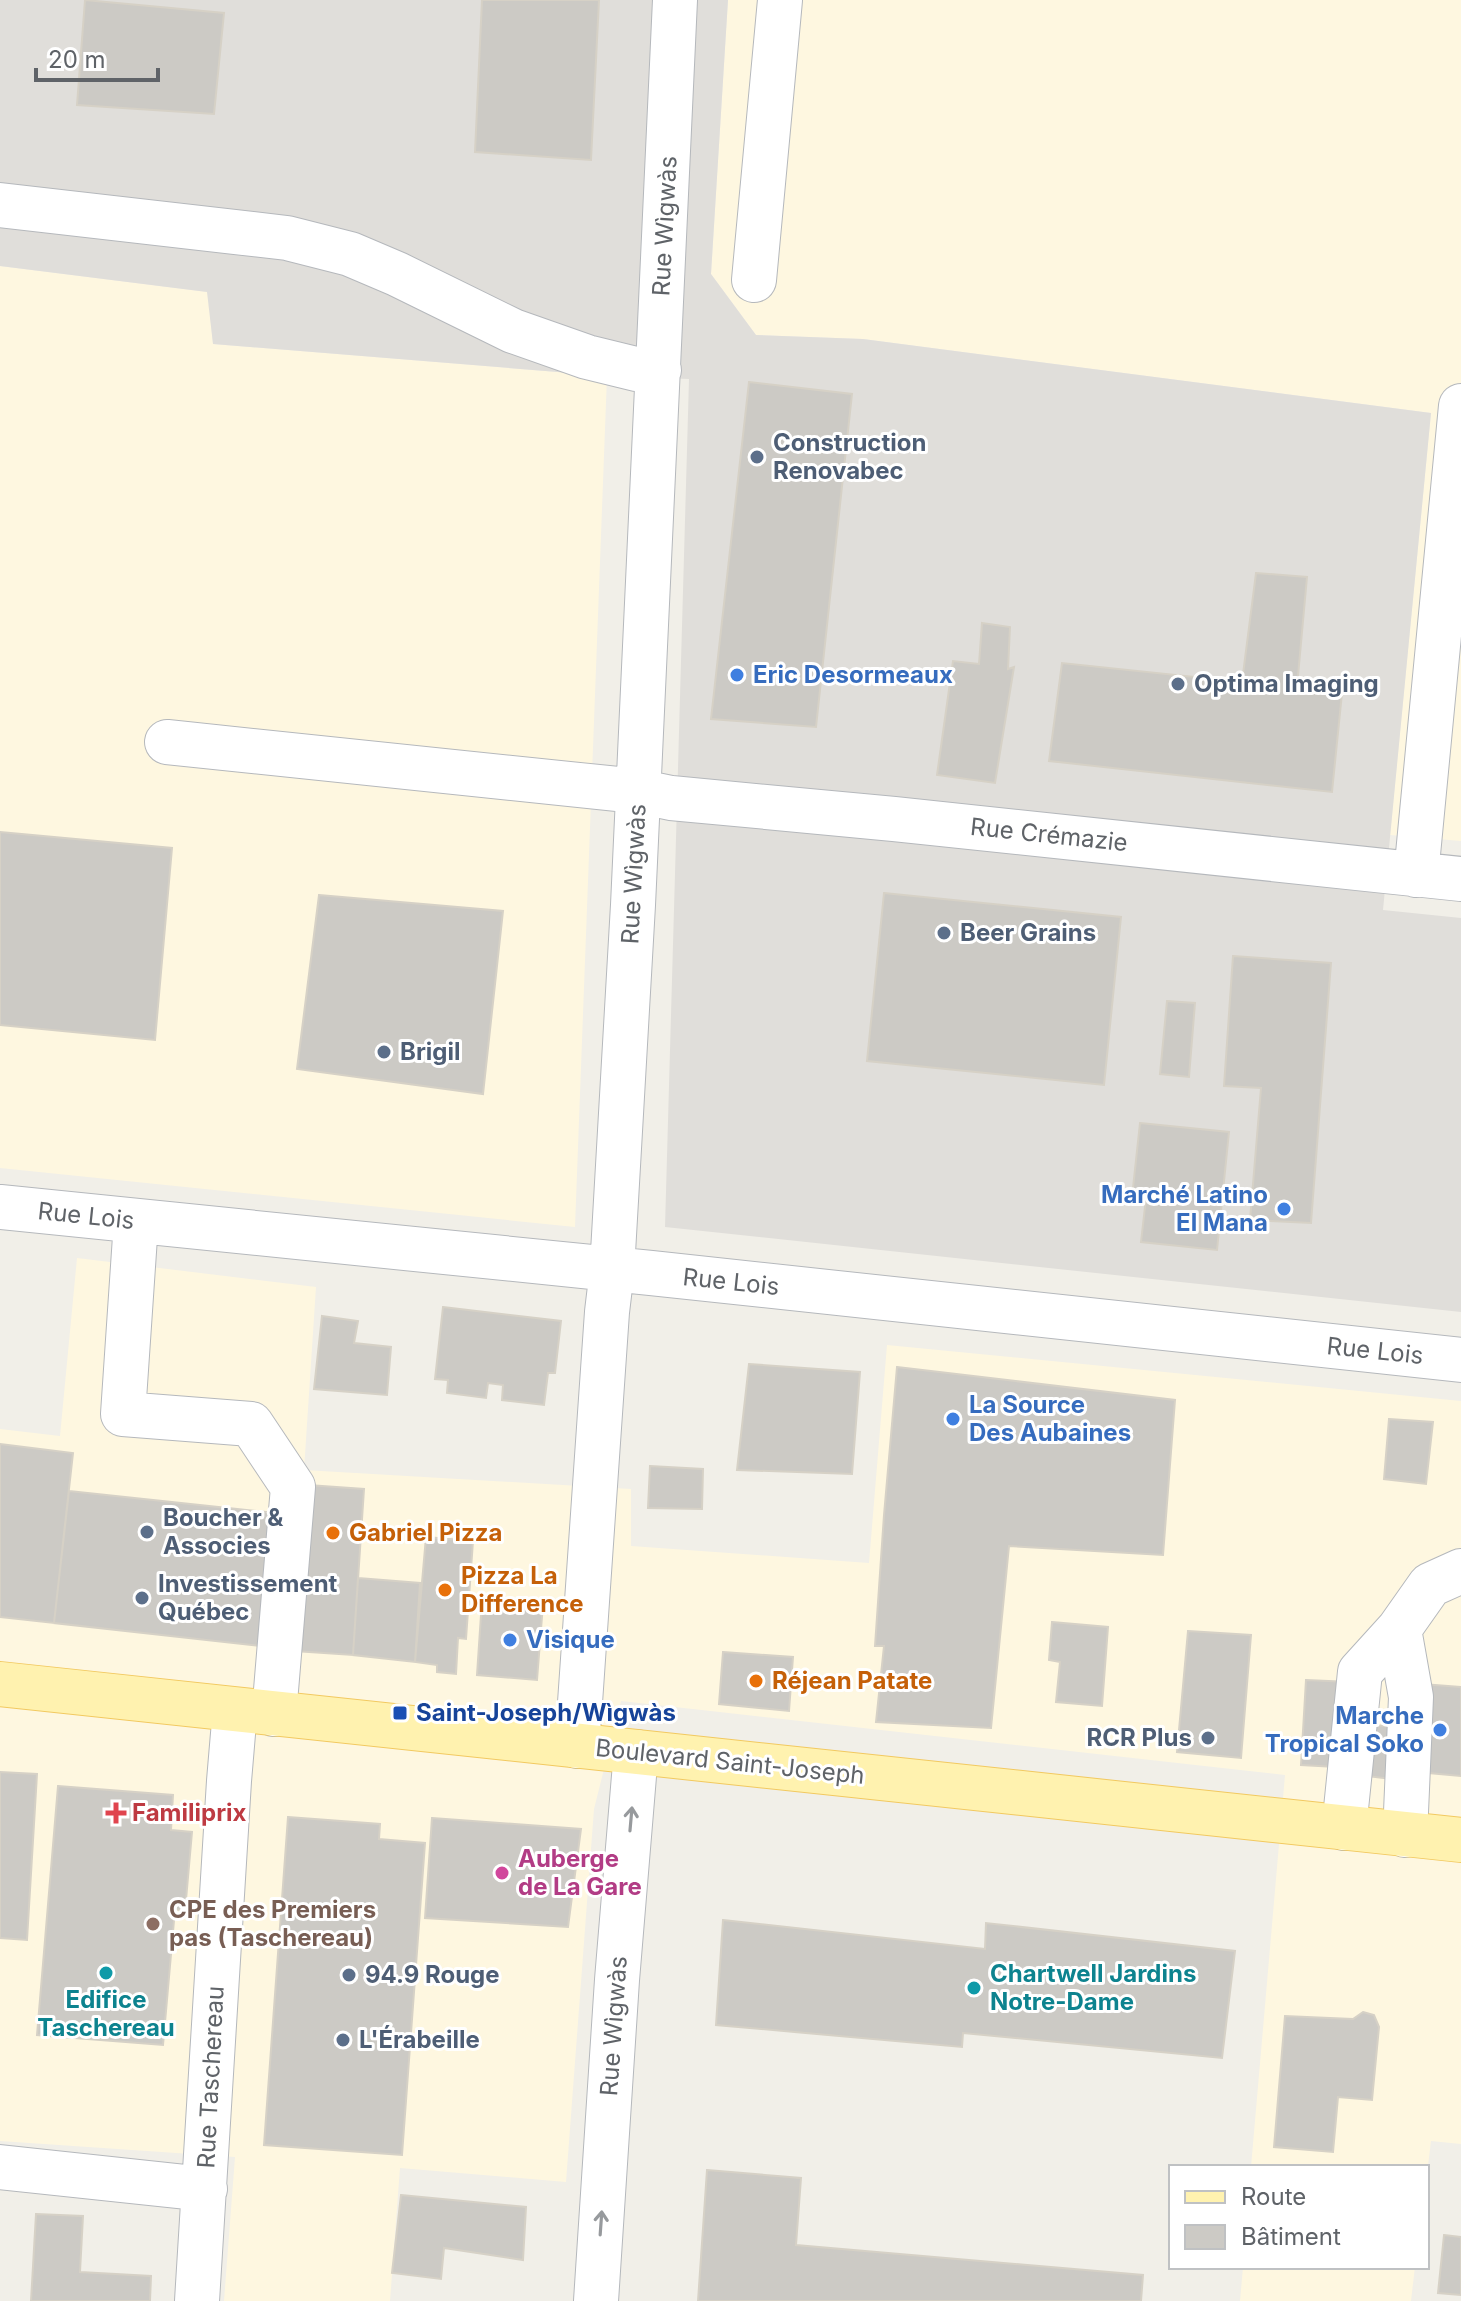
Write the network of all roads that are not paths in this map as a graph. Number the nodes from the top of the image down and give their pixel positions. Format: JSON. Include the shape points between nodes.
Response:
{"nodes":[{"id":1,"x":675,"y":0,"type":"edge"},
{"id":2,"x":780,"y":0,"type":"edge"},
{"id":3,"x":0,"y":205,"type":"edge"},
{"id":4,"x":754,"y":280,"type":"dead end"},
{"id":5,"x":659,"y":370,"type":"junction"},
{"id":6,"x":1461,"y":406,"type":"edge"},
{"id":7,"x":167,"y":742,"type":"dead end"},
{"id":8,"x":637,"y":791,"type":"junction"},
{"id":9,"x":1416,"y":875,"type":"junction"},
{"id":10,"x":1461,"y":879,"type":"edge"},
{"id":11,"x":0,"y":1207,"type":"edge"},
{"id":12,"x":136,"y":1222,"type":"junction"},
{"id":13,"x":612,"y":1270,"type":"junction"},
{"id":14,"x":1461,"y":1360,"type":"edge"},
{"id":15,"x":1461,"y":1571,"type":"edge"},
{"id":16,"x":1399,"y":1629,"type":"junction"},
{"id":17,"x":0,"y":1684,"type":"edge"},
{"id":18,"x":255,"y":1712,"type":"junction"},
{"id":19,"x":577,"y":1746,"type":"junction"},
{"id":20,"x":636,"y":1752,"type":"junction"},
{"id":21,"x":1344,"y":1828,"type":"junction"},
{"id":22,"x":1405,"y":1835,"type":"junction"},
{"id":23,"x":1461,"y":1840,"type":"edge"},
{"id":24,"x":0,"y":2167,"type":"edge"},
{"id":25,"x":205,"y":2189,"type":"junction"},
{"id":26,"x":197,"y":2301,"type":"edge"},
{"id":27,"x":596,"y":2301,"type":"edge"}],
"edges":[{"from":1,"to":5,"type":"street","name":"Rue Wìgwàs"},
{"from":2,"to":4,"type":"street"},
{"from":3,"to":5,"type":"street","via":[[287,238],[350,254],[513,331],[587,357]]},
{"from":5,"to":8,"type":"street","name":"Rue Wìgwàs"},
{"from":6,"to":9,"type":"street"},
{"from":7,"to":8,"type":"street","name":"Rue Crémazie"},
{"from":8,"to":9,"type":"street","name":"Rue Crémazie"},
{"from":8,"to":13,"type":"street","name":"Rue Wìgwàs"},
{"from":9,"to":10,"type":"street","name":"Rue Crémazie"},
{"from":11,"to":12,"type":"street","name":"Rue Lois"},
{"from":12,"to":13,"type":"street","name":"Rue Lois"},
{"from":12,"to":18,"type":"street","name":"Rue Taschereau","via":[[123,1414],[251,1424],[293,1487]]},
{"from":13,"to":14,"type":"street","name":"Rue Lois"},
{"from":13,"to":19,"type":"street","name":"Rue Wìgwàs"},
{"from":15,"to":16,"type":"street","via":[[1430,1585]]},
{"from":16,"to":21,"type":"street","via":[[1360,1672]]},
{"from":16,"to":22,"type":"street","via":[[1411,1697]]},
{"from":17,"to":18,"type":"main road","name":"Boulevard Saint-Joseph"},
{"from":18,"to":19,"type":"main road","name":"Boulevard Saint-Joseph"},
{"from":18,"to":25,"type":"street","name":"Rue Taschereau","via":[[229,1781]]},
{"from":19,"to":20,"type":"main road","name":"Boulevard Saint-Joseph"},
{"from":20,"to":21,"type":"main road","name":"Boulevard Saint-Joseph"},
{"from":27,"to":20,"type":"street","name":"Rue Wìgwàs","one_way":true},
{"from":21,"to":22,"type":"main road","name":"Boulevard Saint-Joseph"},
{"from":22,"to":23,"type":"main road","name":"Boulevard Saint-Joseph"},
{"from":24,"to":25,"type":"street"},
{"from":25,"to":26,"type":"street","name":"Rue Taschereau"}]}
